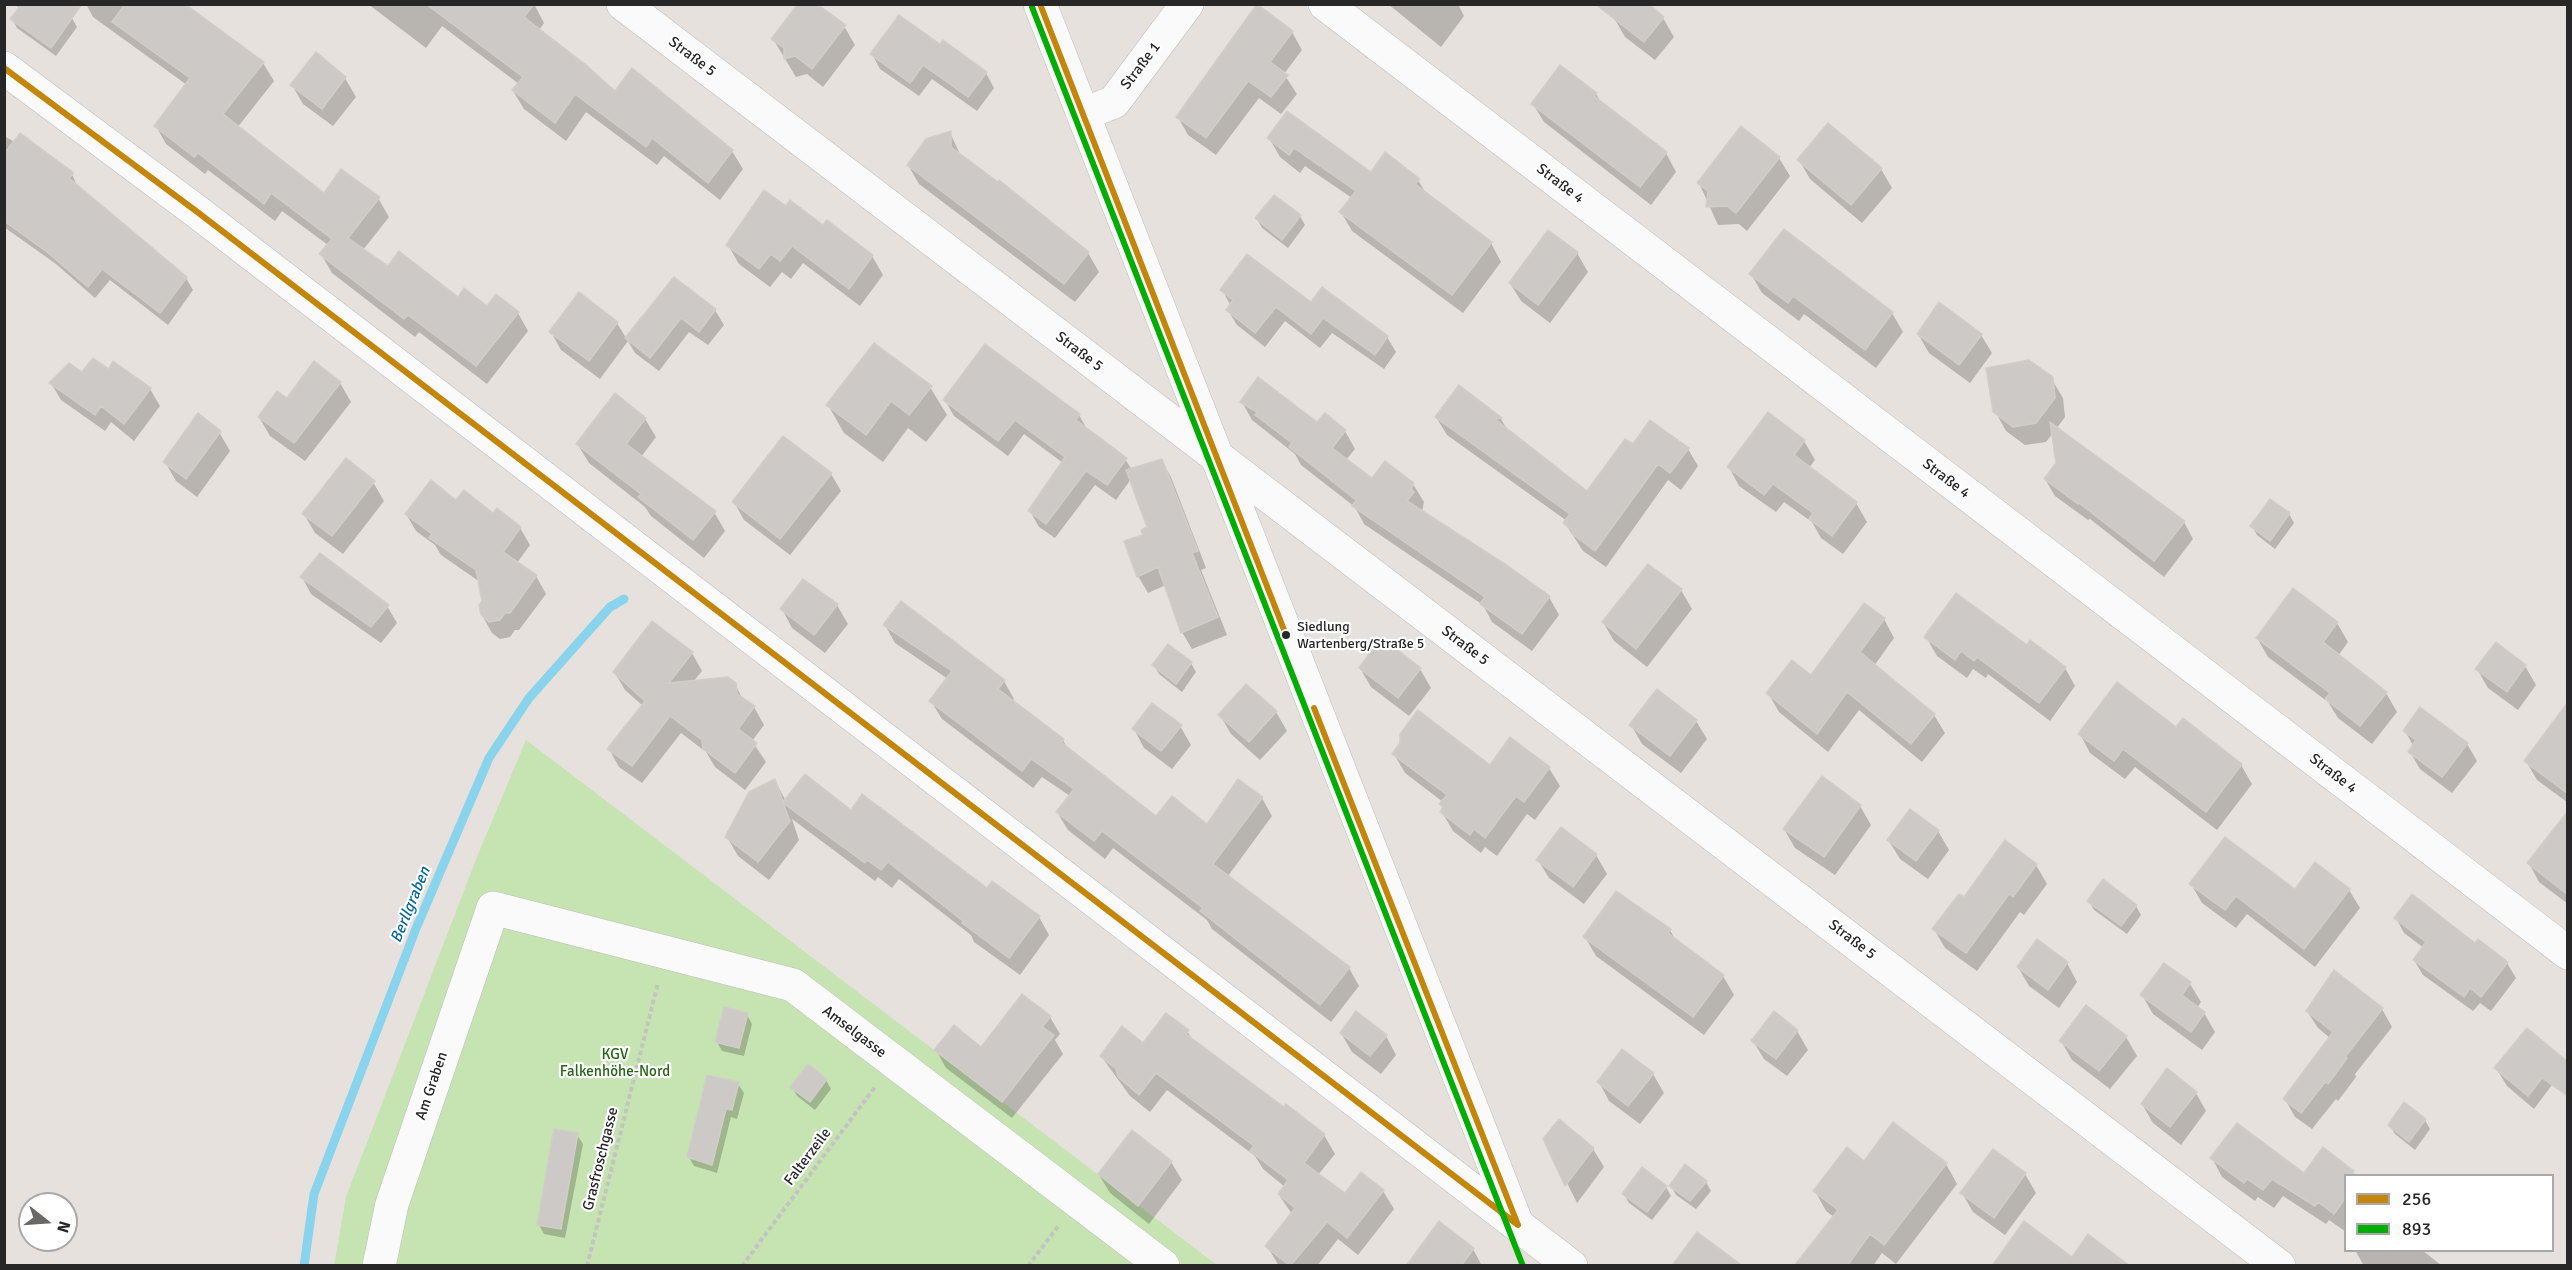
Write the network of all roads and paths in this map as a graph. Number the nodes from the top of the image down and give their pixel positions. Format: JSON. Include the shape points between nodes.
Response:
{"nodes":[{"id":1,"x":623,"y":4,"type":"edge"},
{"id":2,"x":1040,"y":4,"type":"edge"},
{"id":3,"x":1187,"y":4,"type":"edge"},
{"id":4,"x":1325,"y":4,"type":"edge"},
{"id":5,"x":4,"y":68,"type":"edge"},
{"id":6,"x":1084,"y":114,"type":"junction"},
{"id":7,"x":1218,"y":458,"type":"junction"},
{"id":8,"x":493,"y":908,"type":"joint"},
{"id":9,"x":2568,"y":953,"type":"edge"},
{"id":10,"x":666,"y":954,"type":"junction"},
{"id":11,"x":894,"y":1062,"type":"junction"},
{"id":12,"x":1077,"y":1202,"type":"junction"},
{"id":13,"x":1518,"y":1225,"type":"junction"},
{"id":14,"x":379,"y":1266,"type":"edge"},
{"id":15,"x":587,"y":1266,"type":"edge"},
{"id":16,"x":742,"y":1266,"type":"edge"},
{"id":17,"x":1028,"y":1266,"type":"edge"},
{"id":18,"x":1163,"y":1266,"type":"edge"},
{"id":19,"x":1533,"y":1266,"type":"edge"},
{"id":20,"x":1571,"y":1266,"type":"edge"},
{"id":21,"x":2279,"y":1266,"type":"edge"}],
"edges":[{"from":1,"to":7,"type":"street","name":"Straße 5"},
{"from":2,"to":6,"type":"street"},
{"from":3,"to":6,"type":"street","name":"Straße 1","via":[[1114,102]]},
{"from":4,"to":9,"type":"street","name":"Straße 4"},
{"from":5,"to":13,"type":"street"},
{"from":6,"to":7,"type":"street"},
{"from":7,"to":13,"type":"street"},
{"from":7,"to":21,"type":"street","name":"Straße 5"},
{"from":8,"to":10,"type":"street","name":"Amselgasse"},
{"from":8,"to":14,"type":"street","name":"Am Graben","via":[[392,1204]]},
{"from":10,"to":11,"type":"street","name":"Amselgasse","via":[[793,985]]},
{"from":10,"to":15,"type":"path","name":"Grasfroschgasse"},
{"from":11,"to":12,"type":"street","name":"Amselgasse"},
{"from":11,"to":16,"type":"path","name":"Falterzeile"},
{"from":12,"to":17,"type":"path"},
{"from":12,"to":18,"type":"street","name":"Amselgasse"},
{"from":13,"to":19,"type":"street"},
{"from":13,"to":20,"type":"street"}]}
